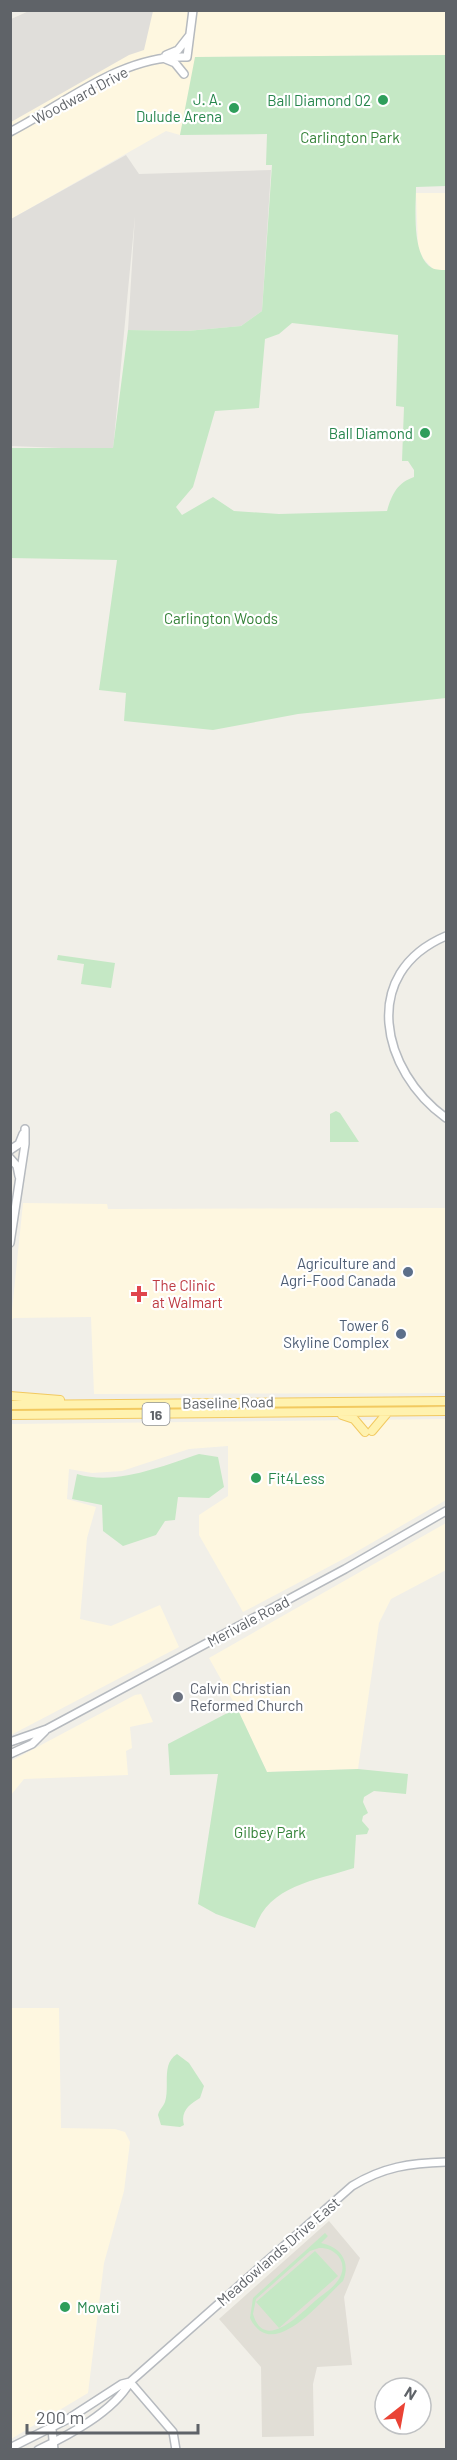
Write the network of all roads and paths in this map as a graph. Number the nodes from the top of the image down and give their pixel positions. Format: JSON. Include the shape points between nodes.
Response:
{"nodes":[{"id":1,"x":193,"y":10,"type":"edge"},
{"id":2,"x":190,"y":35,"type":"junction"},
{"id":3,"x":161,"y":57,"type":"junction"},
{"id":4,"x":184,"y":74,"type":"dead end"},
{"id":5,"x":10,"y":132,"type":"edge"},
{"id":6,"x":447,"y":936,"type":"edge"},
{"id":7,"x":447,"y":1118,"type":"edge"},
{"id":8,"x":10,"y":1150,"type":"edge"},
{"id":9,"x":10,"y":1158,"type":"edge"},
{"id":10,"x":19,"y":1181,"type":"junction"},
{"id":11,"x":10,"y":1243,"type":"edge"},
{"id":12,"x":10,"y":1396,"type":"edge"},
{"id":13,"x":240,"y":1401,"type":"junction"},
{"id":14,"x":447,"y":1401,"type":"edge"},
{"id":15,"x":368,"y":1402,"type":"junction"},
{"id":16,"x":82,"y":1404,"type":"junction"},
{"id":17,"x":10,"y":1405,"type":"edge"},
{"id":18,"x":447,"y":1411,"type":"edge"},
{"id":19,"x":368,"y":1412,"type":"junction"},
{"id":20,"x":388,"y":1412,"type":"junction"},
{"id":21,"x":241,"y":1413,"type":"junction"},
{"id":22,"x":326,"y":1413,"type":"junction"},
{"id":23,"x":10,"y":1415,"type":"edge"},
{"id":24,"x":447,"y":1510,"type":"edge"},
{"id":25,"x":47,"y":1729,"type":"junction"},
{"id":26,"x":10,"y":1742,"type":"edge"},
{"id":27,"x":10,"y":1755,"type":"edge"},
{"id":28,"x":447,"y":2162,"type":"edge"},
{"id":29,"x":130,"y":2382,"type":"junction"},
{"id":30,"x":51,"y":2415,"type":"dead end"},
{"id":31,"x":68,"y":2419,"type":"junction"},
{"id":32,"x":52,"y":2429,"type":"junction"},
{"id":33,"x":44,"y":2433,"type":"junction"},
{"id":34,"x":54,"y":2445,"type":"edge"},
{"id":35,"x":10,"y":2448,"type":"edge"},
{"id":36,"x":43,"y":2448,"type":"edge"},
{"id":37,"x":176,"y":2450,"type":"edge"}],
"edges":[{"from":1,"to":2,"type":"main road"},
{"from":2,"to":3,"type":"main road","via":[[178,50]]},
{"from":2,"to":3,"type":"main road","name":"Woodward Drive","via":[[187,57]]},
{"from":3,"to":4,"type":"main road","via":[[176,63]]},
{"from":3,"to":5,"type":"main road","name":"Woodward Drive","via":[[121,70]]},
{"from":6,"to":7,"type":"main road","via":[[417,952],[405,965],[394,984],[389,1013],[395,1048],[408,1078],[425,1100]]},
{"from":8,"to":10,"type":"main road","via":[[18,1144],[25,1129]]},
{"from":9,"to":10,"type":"main road","via":[[17,1166]]},
{"from":10,"to":11,"type":"main road"},
{"from":12,"to":16,"type":"main road"},
{"from":13,"to":15,"type":"main road","name":"Baseline Road","number":"16"},
{"from":13,"to":16,"type":"main road","name":"Baseline Road","number":"16"},
{"from":13,"to":21,"type":"main road"},
{"from":14,"to":15,"type":"main road","name":"Baseline Road","number":"16"},
{"from":15,"to":19,"type":"main road"},
{"from":16,"to":17,"type":"main road","name":"Baseline Road","number":"16"},
{"from":18,"to":20,"type":"main road","name":"Baseline Road","number":"16"},
{"from":19,"to":20,"type":"main road","name":"Baseline Road","number":"16"},
{"from":19,"to":22,"type":"main road","name":"Baseline Road","number":"16"},
{"from":20,"to":22,"type":"main road","via":[[368,1432],[354,1419]]},
{"from":21,"to":22,"type":"main road","name":"Baseline Road","number":"16"},
{"from":21,"to":23,"type":"main road","name":"Baseline Road","number":"16"},
{"from":24,"to":25,"type":"main road","name":"Merivale Road"},
{"from":25,"to":26,"type":"main road","name":"Merivale Road"},
{"from":25,"to":27,"type":"main road","name":"Merivale Road","via":[[32,1744]]},
{"from":28,"to":29,"type":"main road","name":"Meadowlands Drive East","via":[[386,2168],[352,2186]]},
{"from":29,"to":31,"type":"main road","name":"Meadowlands Drive East"},
{"from":29,"to":34,"type":"main road","name":"Meadowlands Drive East","via":[[98,2414]]},
{"from":29,"to":37,"type":"main road","via":[[169,2426]]},
{"from":30,"to":31,"type":"main road","via":[[57,2420]]},
{"from":31,"to":32,"type":"main road","name":"Meadowlands Drive East"},
{"from":32,"to":33,"type":"main road","name":"Meadowlands Drive East"},
{"from":32,"to":34,"type":"main road"},
{"from":33,"to":35,"type":"main road","name":"Meadowlands Drive East"},
{"from":33,"to":36,"type":"main road"},
{"from":34,"to":36,"type":"main road","name":"Meadowlands Drive East"}]}
